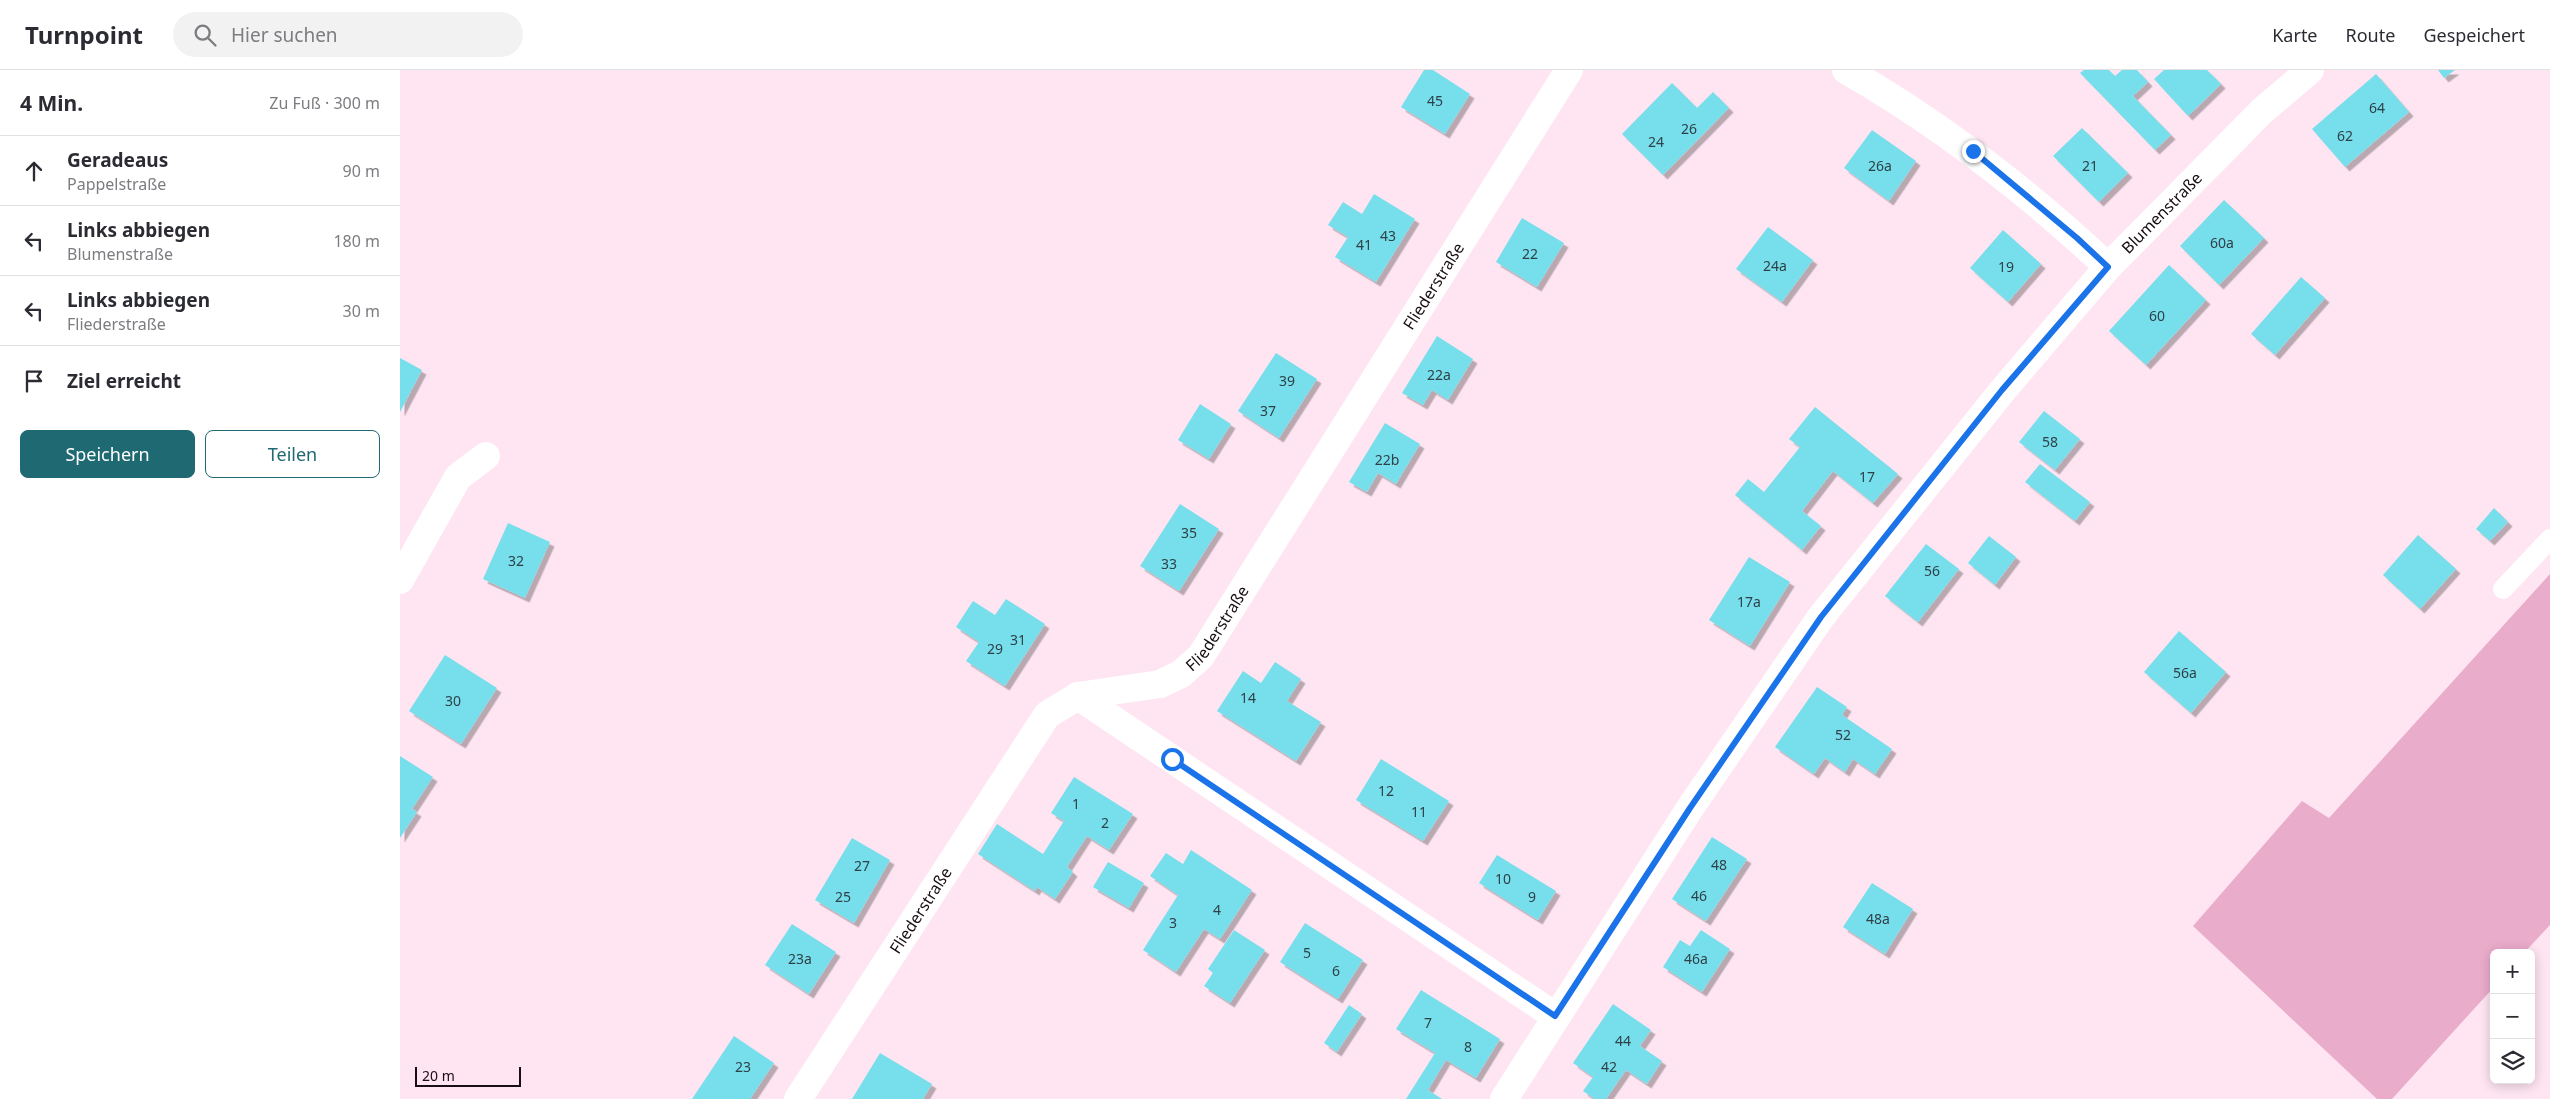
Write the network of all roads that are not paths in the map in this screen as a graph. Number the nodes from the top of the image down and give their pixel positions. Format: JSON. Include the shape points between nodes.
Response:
{"nodes":[{"id":1,"x":1568,"y":70,"type":"edge"},
{"id":2,"x":1846,"y":70,"type":"edge"},
{"id":3,"x":2310,"y":70,"type":"edge"},
{"id":4,"x":2108,"y":267,"type":"junction"},
{"id":5,"x":486,"y":456,"type":"dead end"},
{"id":6,"x":2550,"y":539,"type":"edge"},
{"id":7,"x":400,"y":580,"type":"edge"},
{"id":8,"x":2504,"y":590,"type":"dead end"},
{"id":9,"x":1078,"y":696,"type":"junction"},
{"id":10,"x":1555,"y":1016,"type":"junction"},
{"id":11,"x":798,"y":1099,"type":"edge"},
{"id":12,"x":1504,"y":1099,"type":"edge"}],
"edges":[{"from":1,"to":9,"type":"street","name":"Fliederstraße","via":[[1201,656],[1181,674],[1160,684]]},
{"from":2,"to":4,"type":"street","via":[[1973,151]]},
{"from":3,"to":4,"type":"street","name":"Blumenstraße","via":[[2262,111]]},
{"from":4,"to":10,"type":"street","name":"Blumenstraße","via":[[2002,390],[1821,617],[1690,808]]},
{"from":5,"to":7,"type":"street","via":[[458,477]]},
{"from":6,"to":8,"type":"lane"},
{"from":9,"to":10,"type":"street"},
{"from":9,"to":11,"type":"street","name":"Fliederstraße","via":[[1047,714]]},
{"from":10,"to":12,"type":"street","name":"Blumenstraße"}]}
